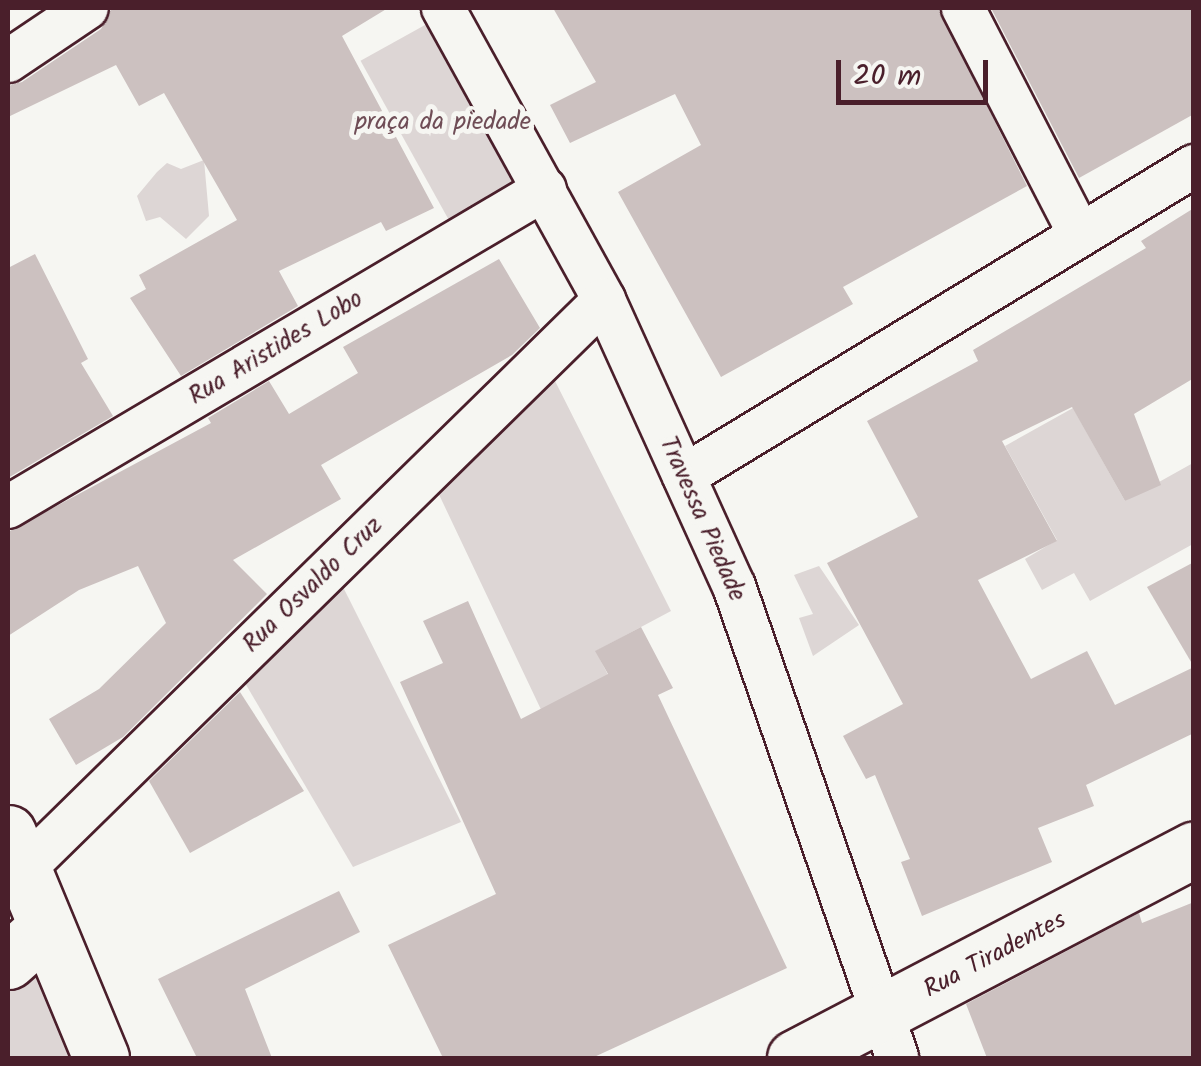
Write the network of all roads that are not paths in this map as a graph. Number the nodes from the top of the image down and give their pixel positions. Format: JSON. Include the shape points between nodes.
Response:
{"nodes":[{"id":1,"x":86,"y":8,"type":"edge"},
{"id":2,"x":444,"y":8,"type":"edge"},
{"id":3,"x":962,"y":8,"type":"edge"},
{"id":4,"x":8,"y":60,"type":"edge"},
{"id":5,"x":1194,"y":166,"type":"edge"},
{"id":6,"x":544,"y":189,"type":"junction"},
{"id":7,"x":1080,"y":234,"type":"junction"},
{"id":8,"x":604,"y":300,"type":"junction"},
{"id":9,"x":684,"y":476,"type":"junction"},
{"id":10,"x":8,"y":508,"type":"edge"},
{"id":11,"x":1194,"y":848,"type":"edge"},
{"id":12,"x":15,"y":852,"type":"edge"},
{"id":13,"x":26,"y":945,"type":"edge"},
{"id":14,"x":891,"y":1036,"type":"edge"},
{"id":15,"x":101,"y":1058,"type":"edge"},
{"id":16,"x":795,"y":1058,"type":"edge"}],
"edges":[{"from":1,"to":4,"type":"street"},
{"from":2,"to":6,"type":"street","name":"Travessa Piedade"},
{"from":3,"to":7,"type":"street"},
{"from":5,"to":7,"type":"street"},
{"from":6,"to":8,"type":"street","name":"Travessa Piedade"},
{"from":6,"to":10,"type":"street","name":"Rua Aristides Lobo"},
{"from":7,"to":9,"type":"street"},
{"from":8,"to":9,"type":"street","name":"Travessa Piedade"},
{"from":8,"to":12,"type":"street","name":"Rua Osvaldo Cruz"},
{"from":9,"to":14,"type":"street","name":"Travessa Piedade","via":[[734,586]]},
{"from":11,"to":14,"type":"street","name":"Rua Tiradentes"},
{"from":12,"to":13,"type":"street"},
{"from":13,"to":15,"type":"street"},
{"from":14,"to":16,"type":"street","name":"Rua Tiradentes"}]}
